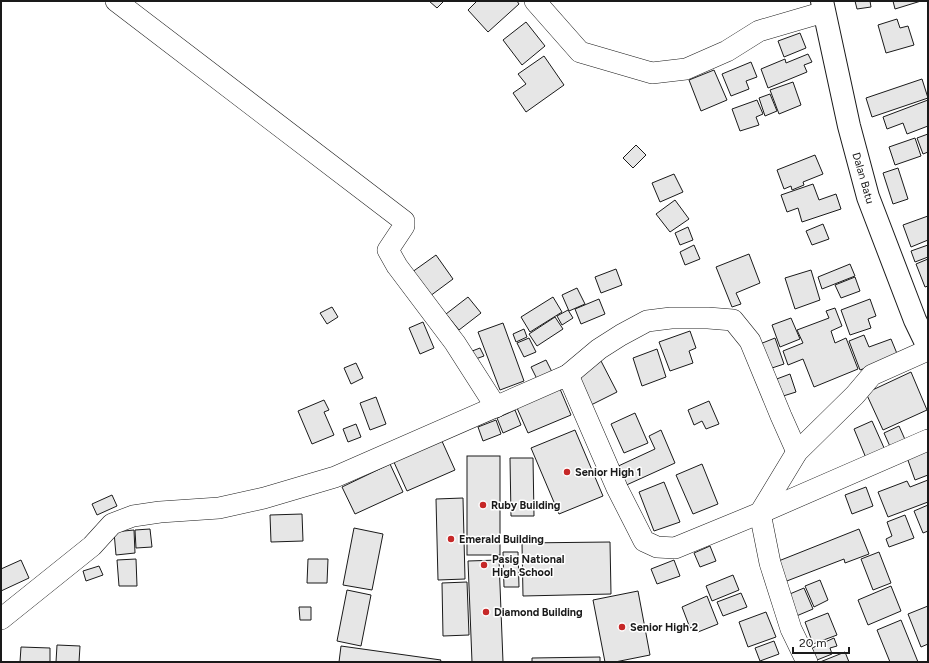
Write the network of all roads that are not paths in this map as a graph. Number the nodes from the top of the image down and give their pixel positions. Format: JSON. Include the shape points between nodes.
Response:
{"nodes":[{"id":1,"x":116,"y":1,"type":"edge"},
{"id":2,"x":535,"y":1,"type":"edge"},
{"id":3,"x":823,"y":7,"type":"edge"},
{"id":4,"x":928,"y":348,"type":"edge"},
{"id":5,"x":568,"y":375,"type":"junction"},
{"id":6,"x":496,"y":407,"type":"junction"},
{"id":7,"x":928,"y":440,"type":"edge"},
{"id":8,"x":797,"y":452,"type":"junction"},
{"id":9,"x":760,"y":513,"type":"junction"},
{"id":10,"x":1,"y":619,"type":"edge"},
{"id":11,"x":807,"y":662,"type":"edge"}],
"edges":[{"from":1,"to":6,"type":"street","via":[[404,221],[404,226],[388,250],[397,266],[455,343]]},
{"from":2,"to":3,"type":"street","via":[[580,52],[652,73],[686,69],[727,51],[759,31]]},
{"from":3,"to":4,"type":"main road","name":"Dalan Batu","via":[[848,126],[868,197]]},
{"from":4,"to":8,"type":"street","via":[[872,375]]},
{"from":5,"to":6,"type":"street"},
{"from":5,"to":8,"type":"street","via":[[600,349],[647,321],[671,318],[733,320],[750,341]]},
{"from":5,"to":9,"type":"street","via":[[617,488],[644,541],[657,547],[675,548]]},
{"from":6,"to":10,"type":"street","via":[[335,477],[219,508],[133,516],[112,524],[92,546]]},
{"from":7,"to":9,"type":"street"},
{"from":8,"to":9,"type":"street"},
{"from":9,"to":11,"type":"street","via":[[770,562],[791,629]]}]}
